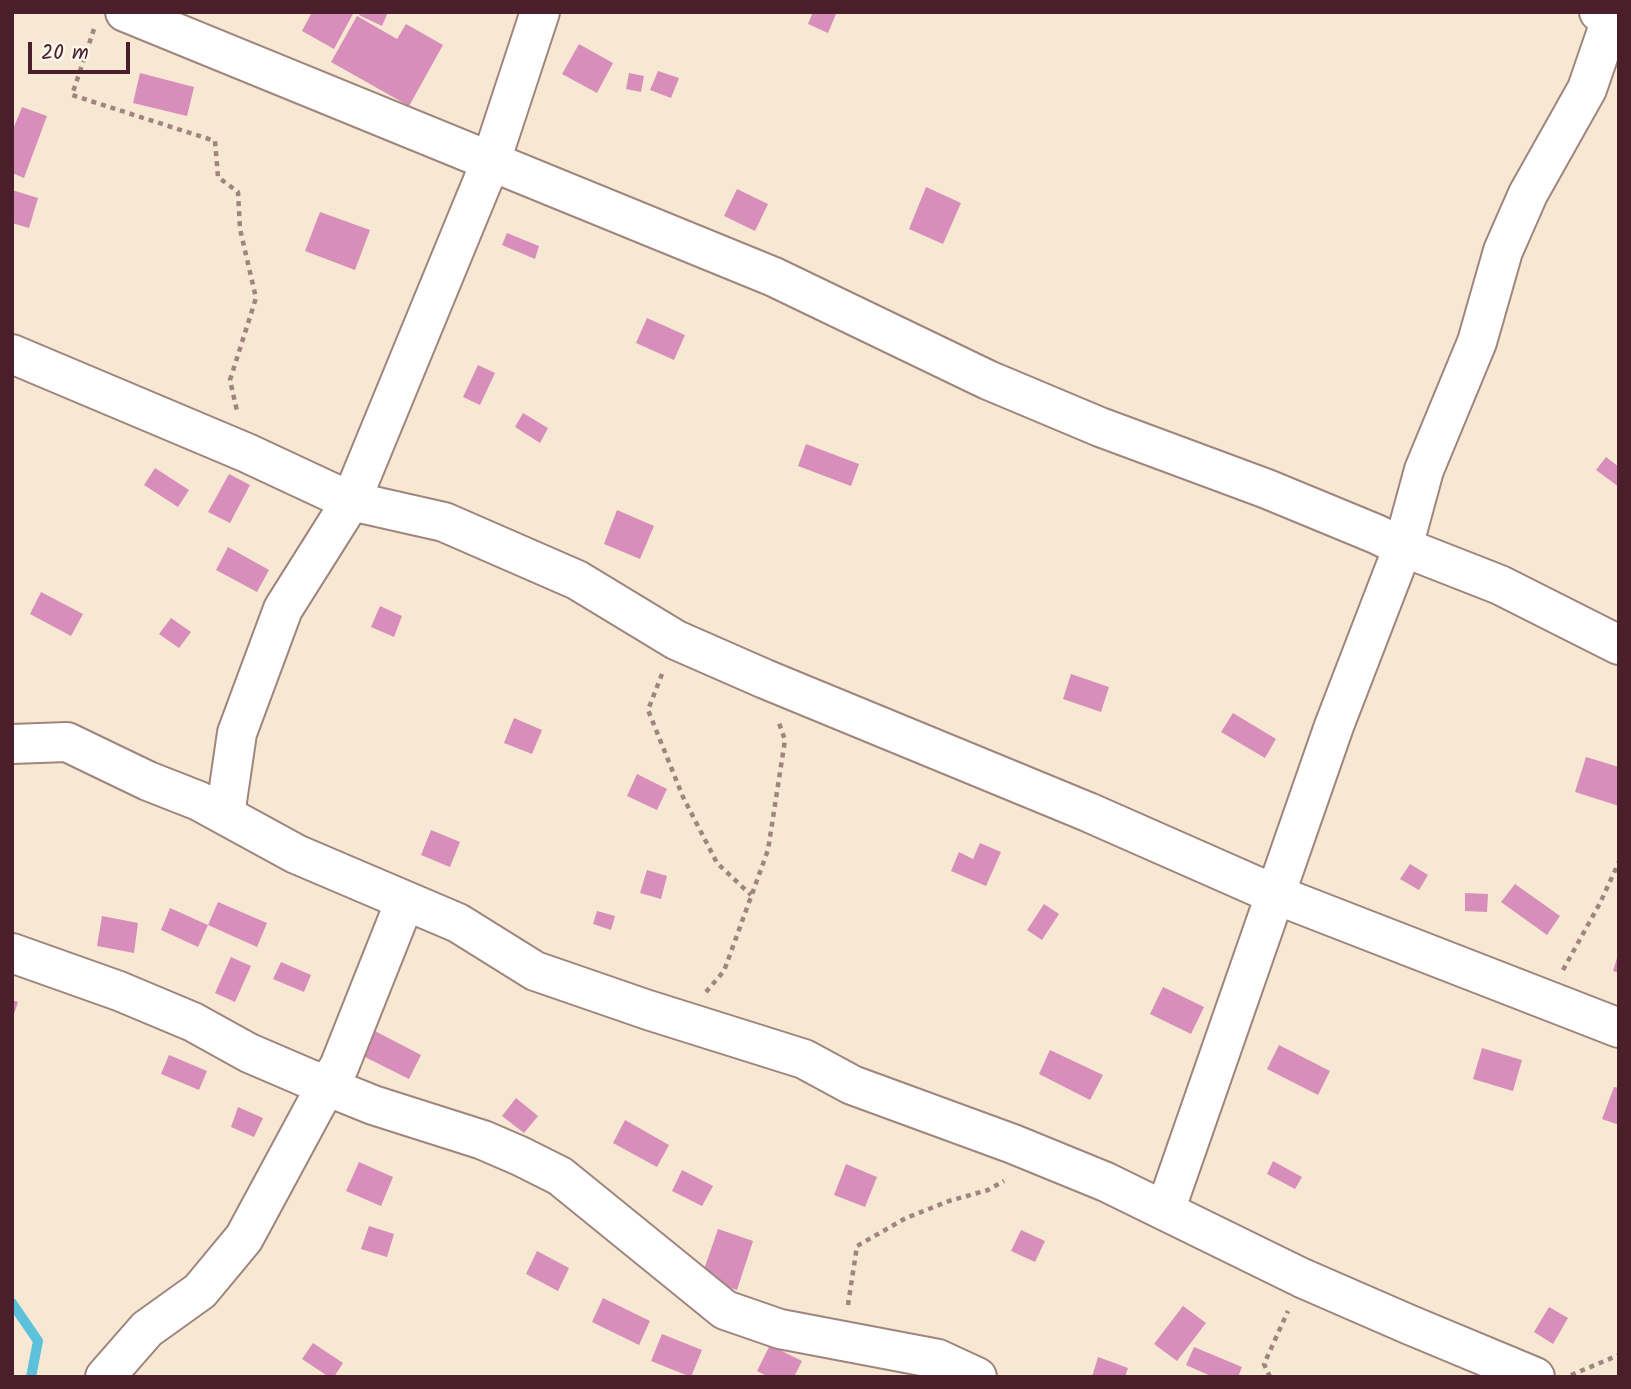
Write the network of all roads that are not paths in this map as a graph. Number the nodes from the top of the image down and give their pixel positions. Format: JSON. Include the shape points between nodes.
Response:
{"nodes":[{"id":1,"x":541,"y":12,"type":"edge"},
{"id":2,"x":1599,"y":12,"type":"edge"},
{"id":3,"x":110,"y":18,"type":"edge"},
{"id":4,"x":491,"y":162,"type":"junction"},
{"id":5,"x":12,"y":354,"type":"edge"},
{"id":6,"x":351,"y":501,"type":"junction"},
{"id":7,"x":1403,"y":547,"type":"junction"},
{"id":8,"x":1619,"y":645,"type":"edge"},
{"id":9,"x":12,"y":744,"type":"edge"},
{"id":10,"x":225,"y":815,"type":"junction"},
{"id":11,"x":1275,"y":894,"type":"junction"},
{"id":12,"x":405,"y":901,"type":"junction"},
{"id":13,"x":12,"y":953,"type":"edge"},
{"id":14,"x":1619,"y":1028,"type":"edge"},
{"id":15,"x":326,"y":1086,"type":"junction"},
{"id":16,"x":1165,"y":1211,"type":"junction"},
{"id":17,"x":105,"y":1377,"type":"edge"},
{"id":18,"x":977,"y":1377,"type":"edge"},
{"id":19,"x":1535,"y":1377,"type":"edge"}],
"edges":[{"from":1,"to":4,"type":"street"},
{"from":2,"to":7,"type":"street","via":[[1609,25],[1587,89],[1534,183],[1503,251],[1477,342],[1424,470]]},
{"from":3,"to":4,"type":"street"},
{"from":4,"to":6,"type":"street"},
{"from":4,"to":7,"type":"street","via":[[774,277],[988,380]]},
{"from":5,"to":6,"type":"street"},
{"from":6,"to":10,"type":"street","via":[[283,609],[237,733]]},
{"from":6,"to":11,"type":"street","via":[[444,522],[577,580],[676,640]]},
{"from":7,"to":8,"type":"street","via":[[1500,585]]},
{"from":7,"to":11,"type":"street"},
{"from":9,"to":10,"type":"street","via":[[67,742]]},
{"from":10,"to":12,"type":"street","via":[[296,853]]},
{"from":11,"to":14,"type":"street"},
{"from":11,"to":16,"type":"street"},
{"from":12,"to":15,"type":"street","via":[[339,1067]]},
{"from":12,"to":16,"type":"street","via":[[458,923],[535,971],[804,1059],[852,1085],[1106,1182]]},
{"from":13,"to":15,"type":"street","via":[[193,1022],[249,1053]]},
{"from":15,"to":17,"type":"street","via":[[244,1238],[200,1291],[147,1329]]},
{"from":15,"to":18,"type":"street","via":[[483,1140],[560,1177],[725,1310],[780,1329],[938,1359]]},
{"from":16,"to":19,"type":"street","via":[[1302,1278]]}]}
